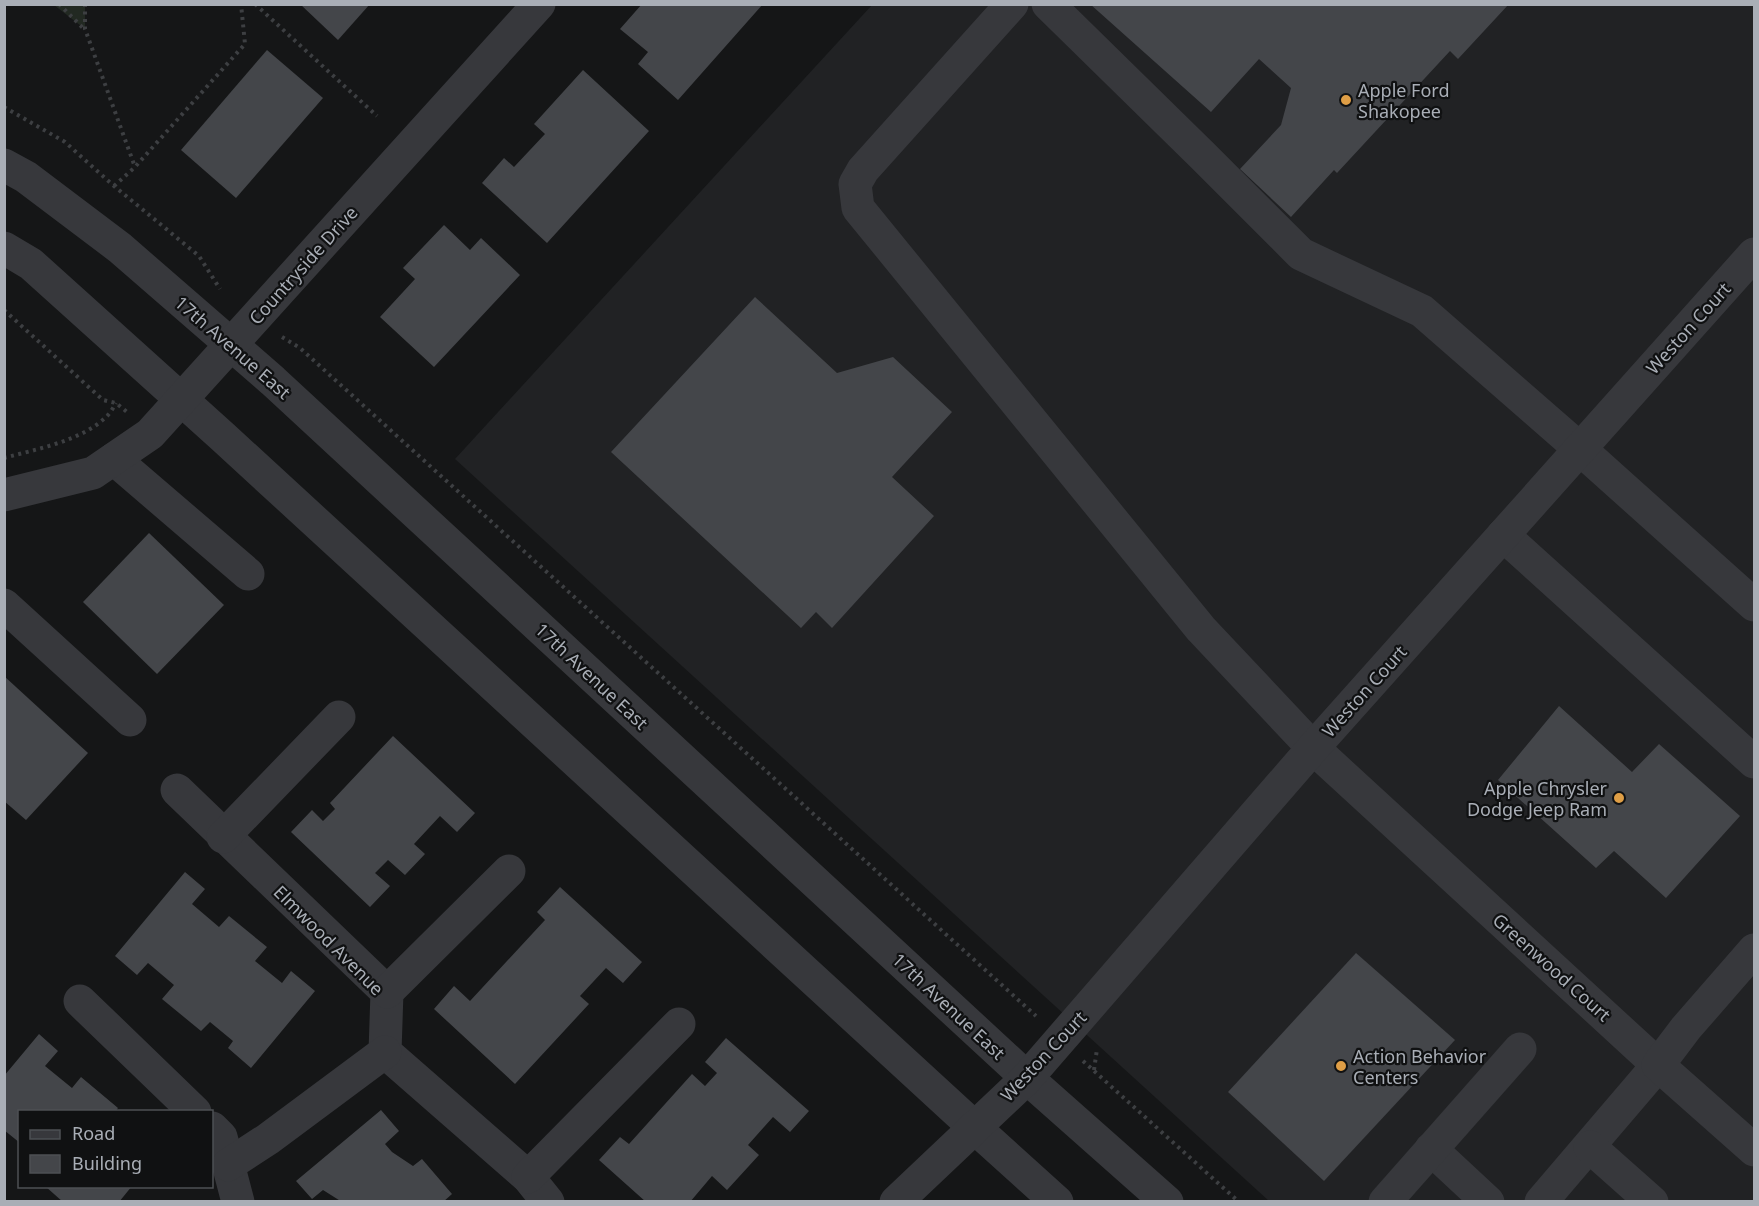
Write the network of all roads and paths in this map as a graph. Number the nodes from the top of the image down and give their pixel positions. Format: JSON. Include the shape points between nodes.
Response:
{"nodes":[{"id":1,"x":59,"y":4,"type":"edge"},
{"id":2,"x":85,"y":4,"type":"edge"},
{"id":3,"x":241,"y":4,"type":"edge"},
{"id":4,"x":255,"y":4,"type":"edge"},
{"id":5,"x":1012,"y":4,"type":"edge"},
{"id":6,"x":1048,"y":4,"type":"edge"},
{"id":7,"x":528,"y":8,"type":"edge"},
{"id":8,"x":85,"y":29,"type":"junction"},
{"id":9,"x":4,"y":107,"type":"edge"},
{"id":10,"x":377,"y":116,"type":"dead end"},
{"id":11,"x":4,"y":165,"type":"edge"},
{"id":12,"x":135,"y":167,"type":"junction"},
{"id":13,"x":114,"y":186,"type":"junction"},
{"id":14,"x":4,"y":248,"type":"edge"},
{"id":15,"x":1755,"y":254,"type":"edge"},
{"id":16,"x":4,"y":310,"type":"edge"},
{"id":17,"x":254,"y":319,"type":"junction"},
{"id":18,"x":231,"y":345,"type":"junction"},
{"id":19,"x":181,"y":399,"type":"junction"},
{"id":20,"x":116,"y":403,"type":"junction"},
{"id":21,"x":150,"y":434,"type":"junction"},
{"id":22,"x":1580,"y":449,"type":"junction"},
{"id":23,"x":4,"y":458,"type":"edge"},
{"id":24,"x":114,"y":459,"type":"junction"},
{"id":25,"x":4,"y":495,"type":"edge"},
{"id":26,"x":1503,"y":535,"type":"junction"},
{"id":27,"x":248,"y":574,"type":"dead end"},
{"id":28,"x":4,"y":605,"type":"edge"},
{"id":29,"x":1755,"y":605,"type":"edge"},
{"id":30,"x":339,"y":717,"type":"dead end"},
{"id":31,"x":130,"y":720,"type":"dead end"},
{"id":32,"x":1313,"y":748,"type":"junction"},
{"id":33,"x":1755,"y":762,"type":"edge"},
{"id":34,"x":177,"y":790,"type":"dead end"},
{"id":35,"x":223,"y":837,"type":"junction"},
{"id":36,"x":510,"y":871,"type":"dead end"},
{"id":37,"x":1755,"y":950,"type":"edge"},
{"id":38,"x":387,"y":992,"type":"junction"},
{"id":39,"x":80,"y":1001,"type":"dead end"},
{"id":40,"x":679,"y":1024,"type":"dead end"},
{"id":41,"x":1060,"y":1039,"type":"junction"},
{"id":42,"x":1520,"y":1049,"type":"dead end"},
{"id":43,"x":385,"y":1052,"type":"junction"},
{"id":44,"x":1658,"y":1065,"type":"junction"},
{"id":45,"x":1027,"y":1078,"type":"junction"},
{"id":46,"x":193,"y":1110,"type":"edge"},
{"id":47,"x":974,"y":1127,"type":"junction"},
{"id":48,"x":213,"y":1129,"type":"edge"},
{"id":49,"x":1590,"y":1147,"type":"junction"},
{"id":50,"x":1431,"y":1149,"type":"junction"},
{"id":51,"x":1755,"y":1150,"type":"edge"},
{"id":52,"x":228,"y":1165,"type":"junction"},
{"id":53,"x":538,"y":1189,"type":"edge"},
{"id":54,"x":238,"y":1202,"type":"edge"},
{"id":55,"x":896,"y":1202,"type":"edge"},
{"id":56,"x":1057,"y":1202,"type":"edge"},
{"id":57,"x":1167,"y":1202,"type":"edge"},
{"id":58,"x":1239,"y":1202,"type":"edge"},
{"id":59,"x":1385,"y":1202,"type":"edge"},
{"id":60,"x":1488,"y":1202,"type":"edge"},
{"id":61,"x":1541,"y":1202,"type":"edge"},
{"id":62,"x":1652,"y":1202,"type":"edge"}],
"edges":[{"from":1,"to":8,"type":"path"},
{"from":2,"to":8,"type":"path"},
{"from":3,"to":12,"type":"path","via":[[246,44]]},
{"from":4,"to":10,"type":"path"},
{"from":5,"to":32,"type":"street","name":"Greenwood Court","via":[[863,170],[855,184],[858,208],[1201,629]]},
{"from":6,"to":22,"type":"street","via":[[1301,254],[1422,311]]},
{"from":7,"to":17,"type":"street","name":"Countryside Drive"},
{"from":8,"to":12,"type":"path"},
{"from":9,"to":13,"type":"path","via":[[65,142]]},
{"from":11,"to":18,"type":"street","name":"17th Avenue East","via":[[26,177],[120,248]]},
{"from":12,"to":13,"type":"path"},
{"from":13,"to":17,"type":"path","via":[[199,256],[222,292]]},
{"from":14,"to":19,"type":"street","via":[[31,264]]},
{"from":15,"to":22,"type":"street","name":"Weston Court"},
{"from":16,"to":20,"type":"path","via":[[104,400]]},
{"from":17,"to":18,"type":"street","name":"Countryside Drive"},
{"from":17,"to":41,"type":"path","via":[[300,348]]},
{"from":18,"to":19,"type":"street","name":"Countryside Drive"},
{"from":18,"to":45,"type":"street","name":"17th Avenue East"},
{"from":19,"to":21,"type":"street","name":"Countryside Drive"},
{"from":19,"to":47,"type":"street"},
{"from":20,"to":21,"type":"path"},
{"from":20,"to":23,"type":"path","via":[[107,417],[84,433]]},
{"from":21,"to":24,"type":"street","name":"Countryside Drive"},
{"from":22,"to":26,"type":"street","name":"Weston Court"},
{"from":22,"to":29,"type":"street"},
{"from":24,"to":25,"type":"street","name":"Countryside Drive","via":[[93,473]]},
{"from":24,"to":27,"type":"street"},
{"from":26,"to":32,"type":"street","name":"Weston Court"},
{"from":26,"to":33,"type":"street"},
{"from":28,"to":31,"type":"street"},
{"from":30,"to":35,"type":"street"},
{"from":32,"to":41,"type":"street","name":"Weston Court"},
{"from":32,"to":44,"type":"street","name":"Greenwood Court"},
{"from":34,"to":35,"type":"street","name":"Elmwood Avenue"},
{"from":35,"to":38,"type":"street","name":"Elmwood Avenue"},
{"from":36,"to":38,"type":"street"},
{"from":37,"to":44,"type":"street"},
{"from":38,"to":43,"type":"street","name":"Elmwood Avenue"},
{"from":39,"to":46,"type":"street"},
{"from":40,"to":53,"type":"street"},
{"from":41,"to":45,"type":"street","name":"Weston Court"},
{"from":41,"to":58,"type":"path"},
{"from":42,"to":50,"type":"street"},
{"from":43,"to":52,"type":"street"},
{"from":43,"to":53,"type":"street"},
{"from":44,"to":49,"type":"street"},
{"from":44,"to":51,"type":"street","name":"Greenwood Court"},
{"from":45,"to":47,"type":"street","name":"Weston Court"},
{"from":45,"to":57,"type":"street","name":"17th Avenue East"},
{"from":47,"to":55,"type":"street","name":"Weston Court"},
{"from":47,"to":56,"type":"street"},
{"from":48,"to":52,"type":"street","via":[[221,1137]]},
{"from":49,"to":61,"type":"street"},
{"from":49,"to":62,"type":"street"},
{"from":50,"to":59,"type":"street"},
{"from":50,"to":60,"type":"street"},
{"from":52,"to":54,"type":"street"}]}
